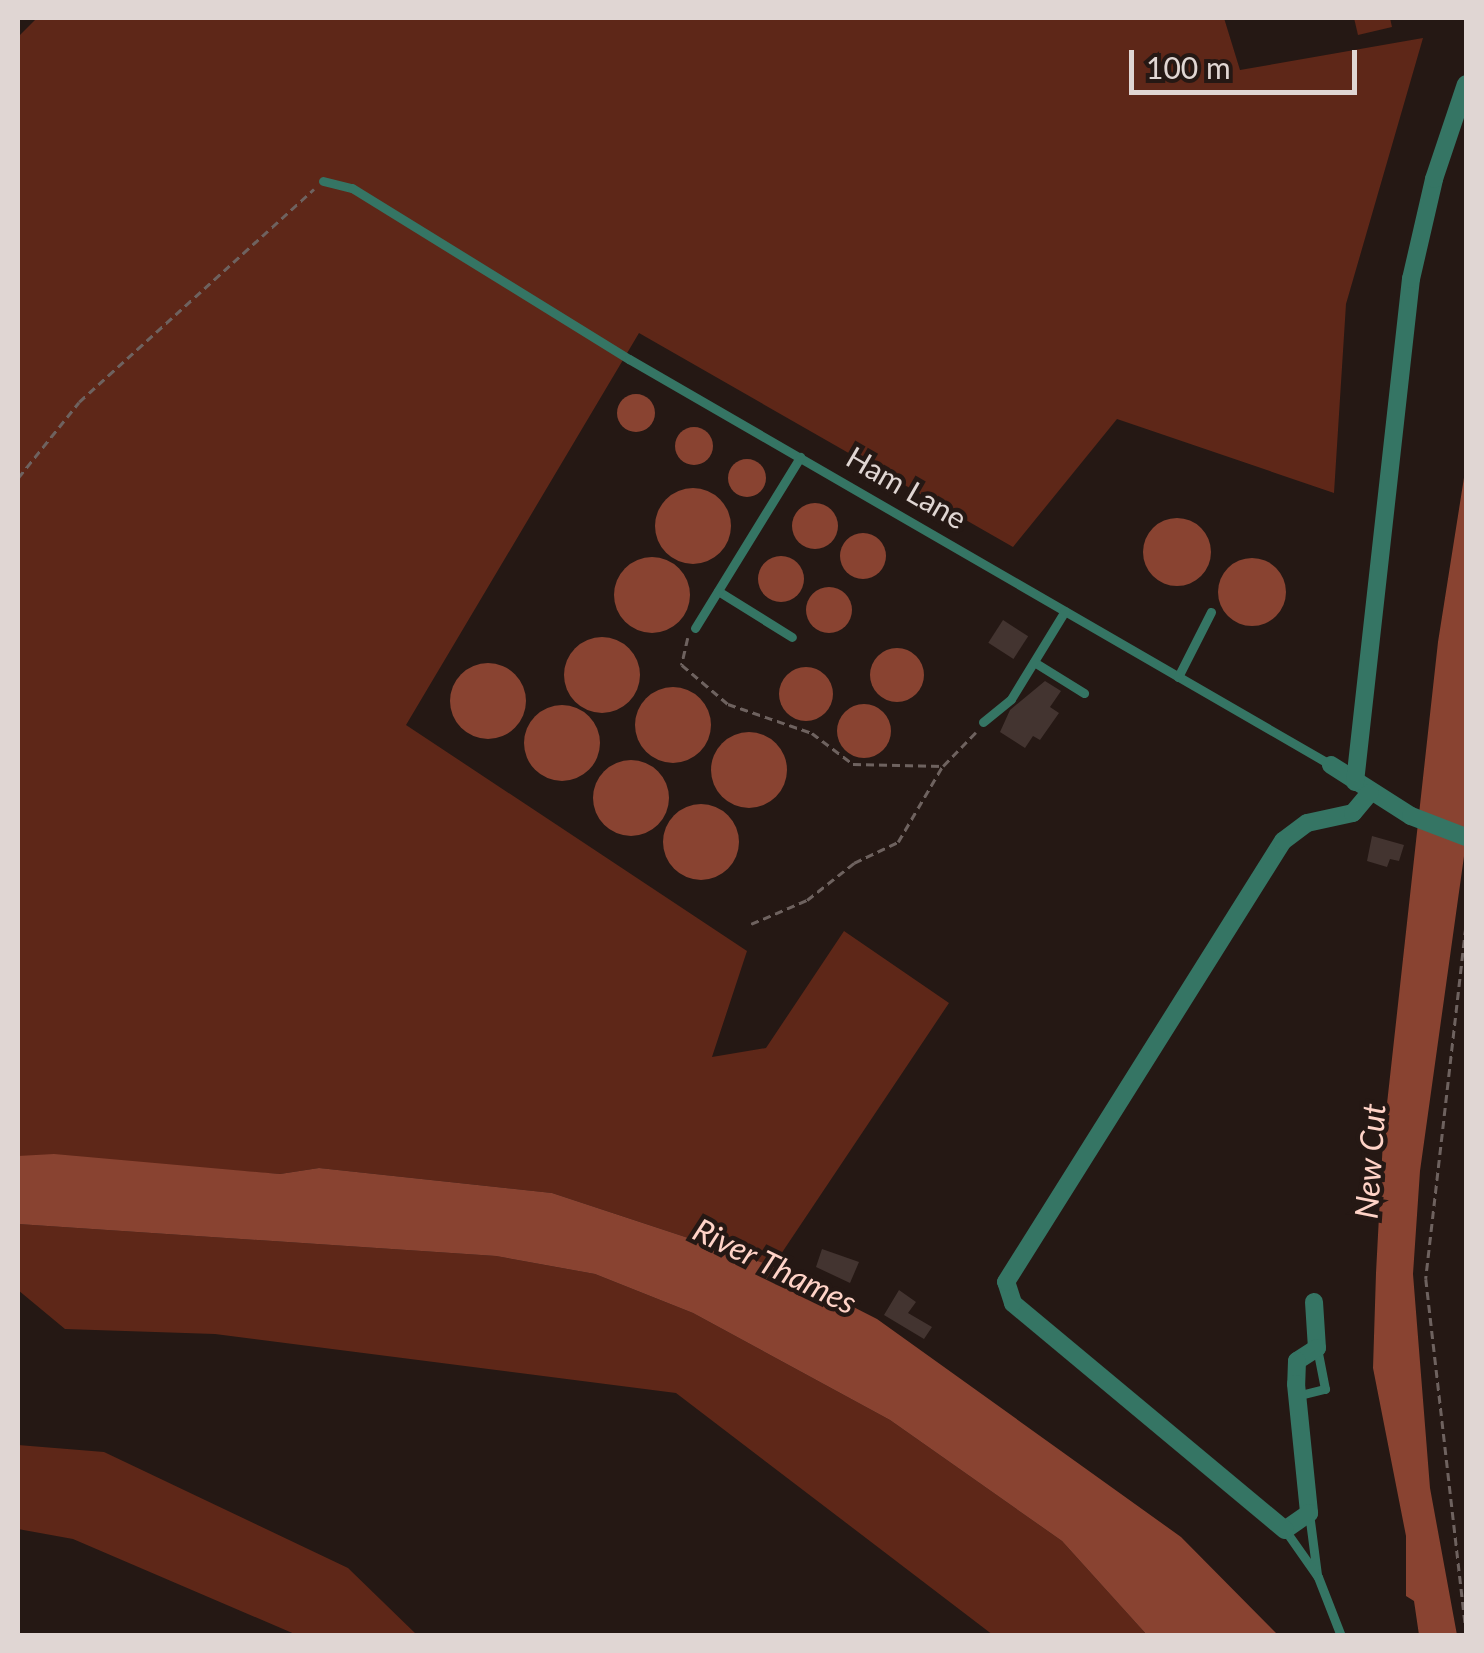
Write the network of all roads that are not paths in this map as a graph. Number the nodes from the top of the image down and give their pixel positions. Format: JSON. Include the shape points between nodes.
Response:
{"nodes":[{"id":1,"x":1466,"y":84,"type":"edge"},
{"id":2,"x":322,"y":181,"type":"road end"},
{"id":3,"x":800,"y":457,"type":"junction"},
{"id":4,"x":718,"y":590,"type":"junction"},
{"id":5,"x":1066,"y":611,"type":"junction"},
{"id":6,"x":1211,"y":612,"type":"dead end"},
{"id":7,"x":695,"y":628,"type":"road end"},
{"id":8,"x":792,"y":637,"type":"dead end"},
{"id":9,"x":1034,"y":662,"type":"junction"},
{"id":10,"x":1178,"y":676,"type":"junction"},
{"id":11,"x":1084,"y":693,"type":"dead end"},
{"id":12,"x":983,"y":722,"type":"road end"},
{"id":13,"x":1331,"y":766,"type":"joint"},
{"id":14,"x":1362,"y":788,"type":"junction"},
{"id":15,"x":1466,"y":837,"type":"edge"},
{"id":16,"x":1314,"y":1302,"type":"dead end"},
{"id":17,"x":1317,"y":1348,"type":"junction"},
{"id":18,"x":1296,"y":1396,"type":"junction"},
{"id":19,"x":1309,"y":1513,"type":"junction"},
{"id":20,"x":1285,"y":1530,"type":"junction"},
{"id":21,"x":1318,"y":1577,"type":"junction"},
{"id":22,"x":1341,"y":1636,"type":"edge"}],
"edges":[{"from":1,"to":14,"type":"street","via":[[1411,279]]},
{"from":2,"to":3,"type":"lane","name":"Ham Lane","via":[[352,188]]},
{"from":3,"to":4,"type":"lane"},
{"from":3,"to":5,"type":"lane","name":"Ham Lane"},
{"from":4,"to":7,"type":"lane"},
{"from":4,"to":8,"type":"lane"},
{"from":5,"to":9,"type":"lane"},
{"from":5,"to":10,"type":"lane","name":"Ham Lane"},
{"from":6,"to":10,"type":"lane"},
{"from":9,"to":11,"type":"lane"},
{"from":9,"to":12,"type":"lane","via":[[1011,699]]},
{"from":10,"to":13,"type":"lane","name":"Ham Lane"},
{"from":13,"to":14,"type":"street","name":"Ham Lane"},
{"from":14,"to":15,"type":"street","name":"Ham Lane"},
{"from":14,"to":20,"type":"street","via":[[1353,813],[1307,823],[1283,841],[1006,1282],[1013,1303]]},
{"from":16,"to":17,"type":"street"},
{"from":17,"to":18,"type":"street","via":[[1297,1360]]},
{"from":17,"to":18,"type":"lane","via":[[1325,1390]]},
{"from":18,"to":19,"type":"street"},
{"from":19,"to":20,"type":"street"},
{"from":19,"to":21,"type":"lane"},
{"from":20,"to":21,"type":"lane"},
{"from":21,"to":22,"type":"lane"}]}
